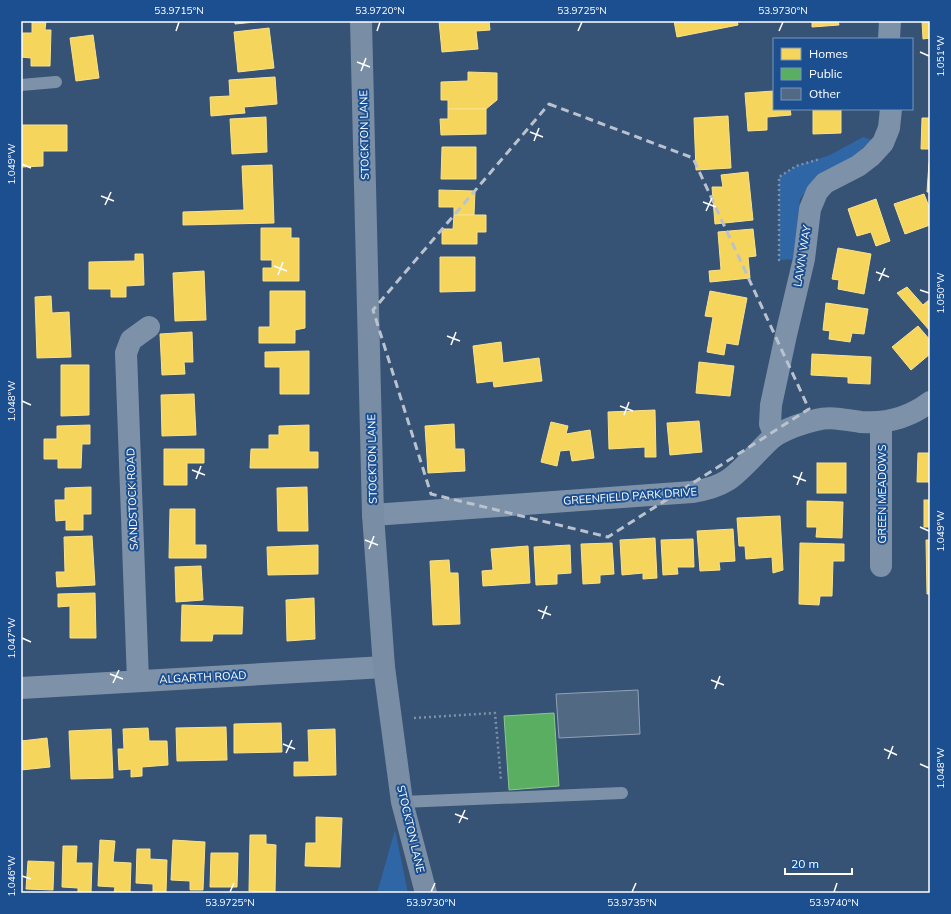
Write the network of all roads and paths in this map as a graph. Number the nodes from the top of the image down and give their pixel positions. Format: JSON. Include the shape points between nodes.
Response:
{"nodes":[{"id":1,"x":361,"y":21,"type":"edge"},
{"id":2,"x":890,"y":21,"type":"edge"},
{"id":3,"x":889,"y":38,"type":"edge"},
{"id":4,"x":56,"y":82,"type":"dead end"},
{"id":5,"x":21,"y":85,"type":"edge"},
{"id":6,"x":891,"y":110,"type":"edge"},
{"id":7,"x":149,"y":327,"type":"dead end"},
{"id":8,"x":930,"y":402,"type":"edge"},
{"id":9,"x":882,"y":422,"type":"junction"},
{"id":10,"x":775,"y":436,"type":"junction"},
{"id":11,"x":373,"y":515,"type":"junction"},
{"id":12,"x":881,"y":566,"type":"dead end"},
{"id":13,"x":384,"y":667,"type":"junction"},
{"id":14,"x":138,"y":681,"type":"junction"},
{"id":15,"x":21,"y":688,"type":"edge"},
{"id":16,"x":391,"y":719,"type":"junction"},
{"id":17,"x":622,"y":793,"type":"dead end"},
{"id":18,"x":502,"y":798,"type":"junction"},
{"id":19,"x":402,"y":802,"type":"junction"},
{"id":20,"x":426,"y":893,"type":"edge"}],
"edges":[{"from":1,"to":11,"type":"street","name":"STOCKTON LANE"},
{"from":2,"to":3,"type":"street"},
{"from":4,"to":5,"type":"lane"},
{"from":6,"to":10,"type":"street","name":"LAWN WAY","via":[[889,128],[882,143],[858,166],[825,183],[817,192],[810,209],[804,259],[772,404],[770,424]]},
{"from":7,"to":14,"type":"street","name":"SANDSTOCK ROAD","via":[[131,340],[126,353]]},
{"from":8,"to":9,"type":"street","name":"GREENFIELD PARK DRIVE","via":[[903,417]]},
{"from":9,"to":10,"type":"street","name":"GREENFIELD PARK DRIVE","via":[[826,418]]},
{"from":9,"to":12,"type":"street","name":"GREEN MEADOWS"},
{"from":10,"to":11,"type":"street","name":"GREENFIELD PARK DRIVE","via":[[726,482],[710,489]]},
{"from":11,"to":13,"type":"street","name":"STOCKTON LANE"},
{"from":13,"to":14,"type":"street","name":"ALGARTH ROAD"},
{"from":13,"to":16,"type":"street","name":"STOCKTON LANE"},
{"from":14,"to":15,"type":"street","name":"ALGARTH ROAD"},
{"from":16,"to":18,"type":"path","via":[[496,713]]},
{"from":16,"to":19,"type":"street","name":"STOCKTON LANE"},
{"from":17,"to":18,"type":"lane"},
{"from":18,"to":19,"type":"lane"},
{"from":19,"to":20,"type":"street","name":"STOCKTON LANE"}]}
